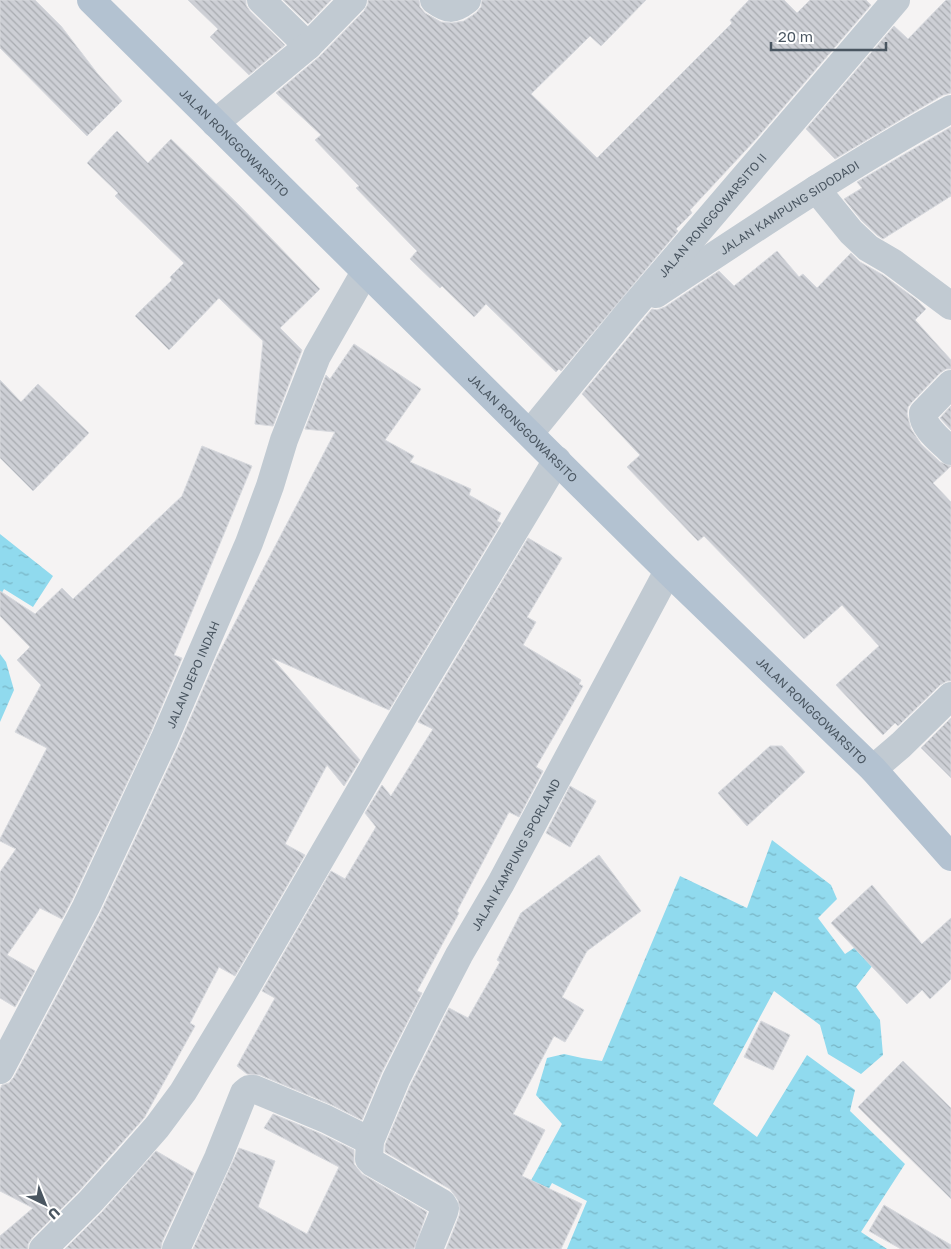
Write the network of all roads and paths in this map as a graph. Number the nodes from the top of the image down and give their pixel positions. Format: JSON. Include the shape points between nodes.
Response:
{"nodes":[{"id":1,"x":91,"y":0,"type":"edge"},
{"id":2,"x":261,"y":0,"type":"edge"},
{"id":3,"x":353,"y":0,"type":"edge"},
{"id":4,"x":434,"y":0,"type":"edge"},
{"id":5,"x":466,"y":0,"type":"edge"},
{"id":6,"x":896,"y":0,"type":"edge"},
{"id":7,"x":308,"y":46,"type":"junction"},
{"id":8,"x":951,"y":109,"type":"edge"},
{"id":9,"x":214,"y":123,"type":"junction"},
{"id":10,"x":816,"y":189,"type":"junction"},
{"id":11,"x":365,"y":272,"type":"junction"},
{"id":12,"x":951,"y":306,"type":"edge"},
{"id":13,"x":629,"y":312,"type":"junction"},
{"id":14,"x":951,"y":384,"type":"edge"},
{"id":15,"x":530,"y":433,"type":"junction"},
{"id":16,"x":951,"y":451,"type":"edge"},
{"id":17,"x":557,"y":460,"type":"junction"},
{"id":18,"x":668,"y":571,"type":"junction"},
{"id":19,"x":951,"y":696,"type":"edge"},
{"id":20,"x":873,"y":769,"type":"junction"},
{"id":21,"x":951,"y":857,"type":"edge"},
{"id":22,"x":0,"y":1070,"type":"edge"},
{"id":23,"x":370,"y":1141,"type":"junction"},
{"id":24,"x":43,"y":1249,"type":"edge"},
{"id":25,"x":176,"y":1249,"type":"edge"},
{"id":26,"x":429,"y":1249,"type":"edge"}],
"edges":[{"from":1,"to":9,"type":"main road","name":"JALAN RONGGOWARSITO"},
{"from":2,"to":7,"type":"street"},
{"from":3,"to":7,"type":"street"},
{"from":4,"to":5,"type":"street","via":[[446,8],[457,8]]},
{"from":6,"to":13,"type":"street","name":"JALAN RONGGOWARSITO II"},
{"from":7,"to":9,"type":"street"},
{"from":8,"to":10,"type":"street","name":"JALAN KAMPUNG SIDODADI"},
{"from":9,"to":11,"type":"main road","name":"JALAN RONGGOWARSITO"},
{"from":10,"to":12,"type":"street","via":[[868,248]]},
{"from":10,"to":13,"type":"street","name":"JALAN KAMPUNG SIDODADI"},
{"from":11,"to":15,"type":"main road","name":"JALAN RONGGOWARSITO"},
{"from":11,"to":22,"type":"street","name":"JALAN DEPO INDAH","via":[[317,356],[249,543],[172,723],[86,907]]},
{"from":13,"to":15,"type":"street","name":"JALAN RONGGOWARSITO II"},
{"from":14,"to":16,"type":"street","via":[[923,412],[922,418]]},
{"from":15,"to":17,"type":"main road","name":"JALAN RONGGOWARSITO"},
{"from":17,"to":18,"type":"main road","name":"JALAN RONGGOWARSITO"},
{"from":17,"to":24,"type":"street","via":[[183,1092],[128,1160]]},
{"from":18,"to":20,"type":"main road","name":"JALAN RONGGOWARSITO"},
{"from":18,"to":23,"type":"street","name":"JALAN KAMPUNG SPORLAND","via":[[437,996]]},
{"from":19,"to":20,"type":"street"},
{"from":20,"to":21,"type":"main road","name":"JALAN RONGGOWARSITO"},
{"from":23,"to":25,"type":"street","via":[[326,1119],[249,1089],[244,1093]]},
{"from":23,"to":26,"type":"street","via":[[369,1159],[373,1164],[442,1203],[444,1212]]}]}
